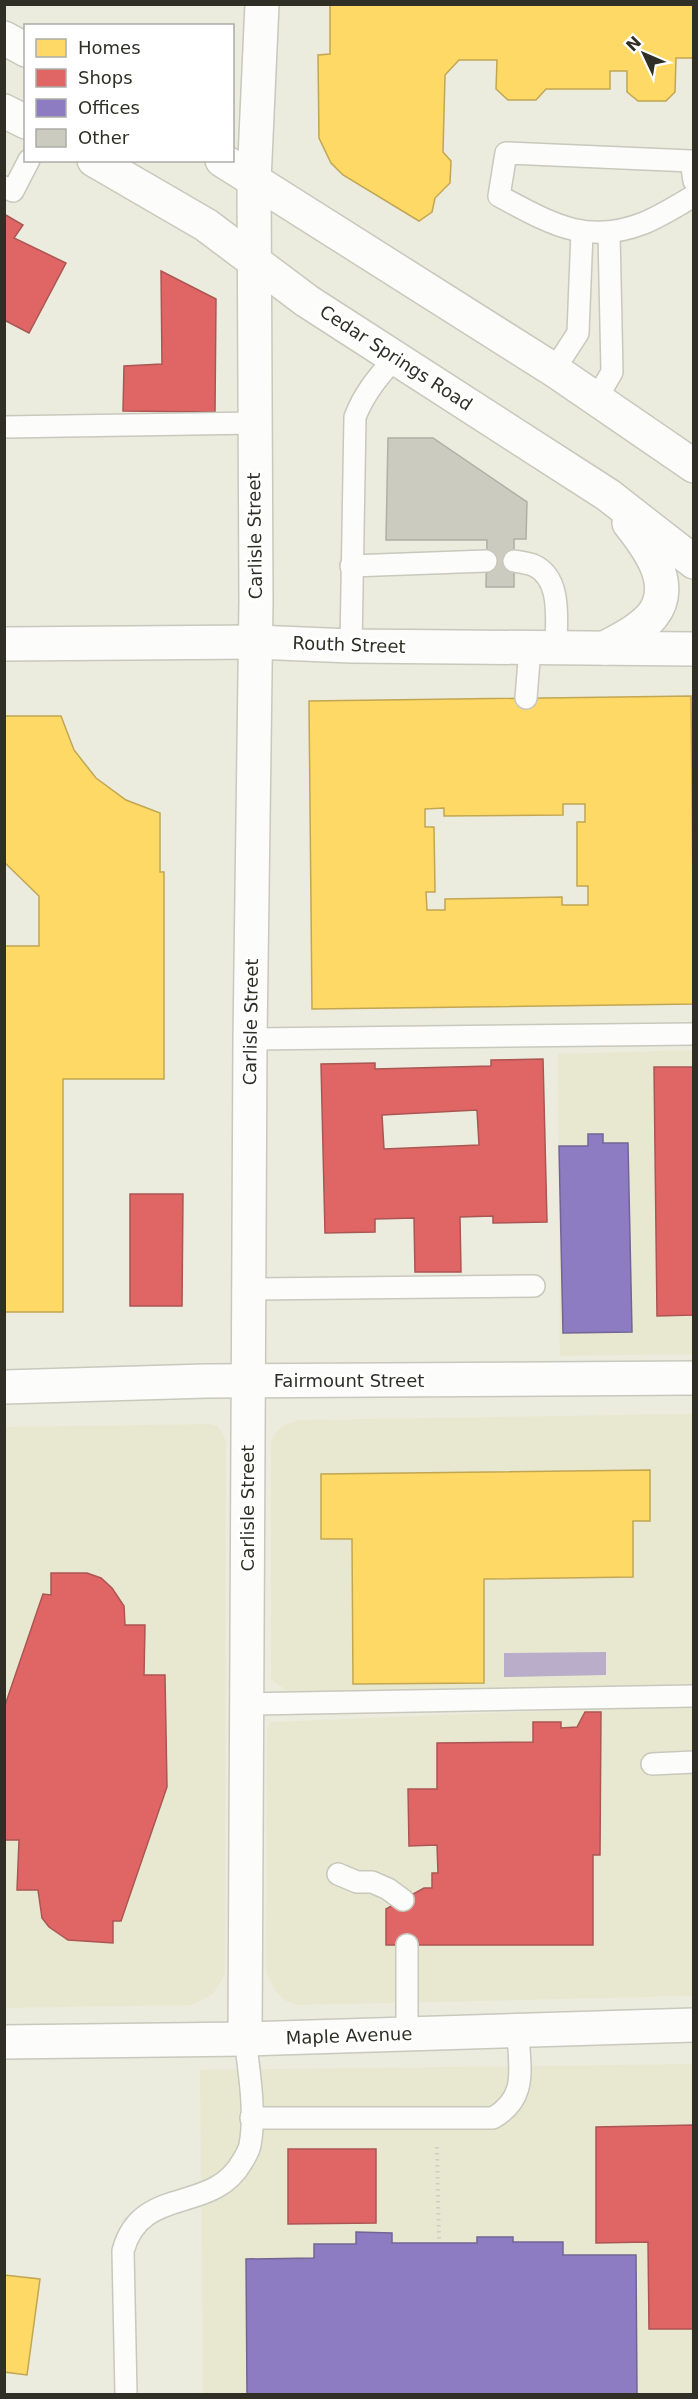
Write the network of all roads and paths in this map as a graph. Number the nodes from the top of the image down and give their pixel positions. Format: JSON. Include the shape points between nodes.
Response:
{"nodes":[{"id":1,"x":262,"y":4,"type":"edge"},
{"id":2,"x":4,"y":38,"type":"edge"},
{"id":3,"x":24,"y":49,"type":"edge"},
{"id":4,"x":4,"y":111,"type":"edge"},
{"id":5,"x":24,"y":121,"type":"edge"},
{"id":6,"x":28,"y":162,"type":"edge"},
{"id":7,"x":97,"y":162,"type":"edge"},
{"id":8,"x":225,"y":162,"type":"edge"},
{"id":9,"x":254,"y":181,"type":"junction"},
{"id":10,"x":693,"y":181,"type":"edge"},
{"id":11,"x":4,"y":187,"type":"edge"},
{"id":12,"x":693,"y":195,"type":"edge"},
{"id":13,"x":582,"y":232,"type":"junction"},
{"id":14,"x":609,"y":233,"type":"junction"},
{"id":15,"x":255,"y":262,"type":"junction"},
{"id":16,"x":394,"y":359,"type":"junction"},
{"id":17,"x":554,"y":370,"type":"junction"},
{"id":18,"x":597,"y":398,"type":"junction"},
{"id":19,"x":254,"y":423,"type":"junction"},
{"id":20,"x":4,"y":427,"type":"edge"},
{"id":21,"x":693,"y":466,"type":"edge"},
{"id":22,"x":608,"y":495,"type":"junction"},
{"id":23,"x":486,"y":561,"type":"dead end"},
{"id":24,"x":514,"y":561,"type":"dead end"},
{"id":25,"x":693,"y":562,"type":"edge"},
{"id":26,"x":351,"y":566,"type":"junction"},
{"id":27,"x":255,"y":642,"type":"junction"},
{"id":28,"x":4,"y":644,"type":"edge"},
{"id":29,"x":351,"y":646,"type":"junction"},
{"id":30,"x":543,"y":648,"type":"junction"},
{"id":31,"x":605,"y":648,"type":"junction"},
{"id":32,"x":693,"y":649,"type":"edge"},
{"id":33,"x":526,"y":698,"type":"dead end"},
{"id":34,"x":693,"y":1034,"type":"edge"},
{"id":35,"x":250,"y":1039,"type":"junction"},
{"id":36,"x":534,"y":1286,"type":"dead end"},
{"id":37,"x":249,"y":1289,"type":"junction"},
{"id":38,"x":693,"y":1378,"type":"edge"},
{"id":39,"x":248,"y":1382,"type":"junction"},
{"id":40,"x":4,"y":1387,"type":"edge"},
{"id":41,"x":693,"y":1696,"type":"edge"},
{"id":42,"x":247,"y":1704,"type":"junction"},
{"id":43,"x":693,"y":1762,"type":"edge"},
{"id":44,"x":652,"y":1764,"type":"dead end"},
{"id":45,"x":338,"y":1874,"type":"dead end"},
{"id":46,"x":403,"y":1900,"type":"dead end"},
{"id":47,"x":407,"y":1945,"type":"dead end"},
{"id":48,"x":693,"y":2025,"type":"edge"},
{"id":49,"x":518,"y":2031,"type":"junction"},
{"id":50,"x":407,"y":2034,"type":"junction"},
{"id":51,"x":245,"y":2039,"type":"junction"},
{"id":52,"x":4,"y":2042,"type":"edge"},
{"id":53,"x":251,"y":2118,"type":"junction"},
{"id":54,"x":436,"y":2119,"type":"junction"},
{"id":55,"x":439,"y":2243,"type":"dead end"},
{"id":56,"x":126,"y":2394,"type":"edge"}],
"edges":[{"from":1,"to":9,"type":"street","name":"Carlisle Street"},
{"from":2,"to":3,"type":"street"},
{"from":4,"to":5,"type":"street"},
{"from":6,"to":11,"type":"lane","via":[[13,191]]},
{"from":7,"to":15,"type":"street","name":"Cedar Springs Road","via":[[206,225]]},
{"from":8,"to":9,"type":"street"},
{"from":9,"to":15,"type":"street","name":"Carlisle Street"},
{"from":9,"to":17,"type":"street"},
{"from":10,"to":13,"type":"lane","via":[[691,161],[506,153],[499,196],[545,221]]},
{"from":12,"to":14,"type":"lane","via":[[646,223]]},
{"from":13,"to":14,"type":"lane"},
{"from":13,"to":17,"type":"lane","via":[[578,333]]},
{"from":14,"to":18,"type":"lane","via":[[612,372]]},
{"from":15,"to":16,"type":"street","name":"Cedar Springs Road"},
{"from":15,"to":19,"type":"street","name":"Carlisle Street"},
{"from":16,"to":22,"type":"street","name":"Cedar Springs Road"},
{"from":16,"to":26,"type":"lane","via":[[370,386],[355,417]]},
{"from":17,"to":18,"type":"street"},
{"from":18,"to":21,"type":"street"},
{"from":19,"to":20,"type":"lane"},
{"from":19,"to":27,"type":"street","name":"Carlisle Street"},
{"from":22,"to":25,"type":"street","name":"Cedar Springs Road"},
{"from":22,"to":31,"type":"street","via":[[646,544],[662,580],[658,605],[652,615]]},
{"from":23,"to":26,"type":"lane"},
{"from":24,"to":30,"type":"lane","via":[[533,565],[544,573],[555,594]]},
{"from":26,"to":29,"type":"lane"},
{"from":27,"to":28,"type":"street","name":"Routh Street"},
{"from":27,"to":29,"type":"street","name":"Routh Street"},
{"from":27,"to":35,"type":"street","name":"Carlisle Street"},
{"from":29,"to":30,"type":"street","name":"Routh Street"},
{"from":30,"to":31,"type":"street","name":"Routh Street"},
{"from":30,"to":33,"type":"lane"},
{"from":31,"to":32,"type":"street","name":"Routh Street"},
{"from":34,"to":35,"type":"lane"},
{"from":35,"to":37,"type":"street","name":"Carlisle Street"},
{"from":36,"to":37,"type":"lane"},
{"from":37,"to":39,"type":"street","name":"Carlisle Street"},
{"from":38,"to":39,"type":"street","name":"Fairmount Street"},
{"from":39,"to":40,"type":"street","name":"Fairmount Street"},
{"from":39,"to":42,"type":"street","name":"Carlisle Street"},
{"from":41,"to":42,"type":"lane"},
{"from":42,"to":51,"type":"street","name":"Carlisle Street"},
{"from":43,"to":44,"type":"lane"},
{"from":45,"to":46,"type":"lane","via":[[357,1882],[372,1882]]},
{"from":47,"to":50,"type":"lane"},
{"from":48,"to":49,"type":"street","name":"Maple Avenue"},
{"from":49,"to":50,"type":"street","name":"Maple Avenue"},
{"from":49,"to":54,"type":"lane","via":[[520,2083],[506,2110],[493,2118]]},
{"from":50,"to":51,"type":"street","name":"Maple Avenue"},
{"from":51,"to":52,"type":"street","name":"Maple Avenue"},
{"from":51,"to":53,"type":"lane"},
{"from":53,"to":54,"type":"lane"},
{"from":53,"to":56,"type":"lane","via":[[250,2147],[238,2168],[220,2186],[153,2209],[127,2235],[123,2251]]},
{"from":54,"to":55,"type":"path"}]}
